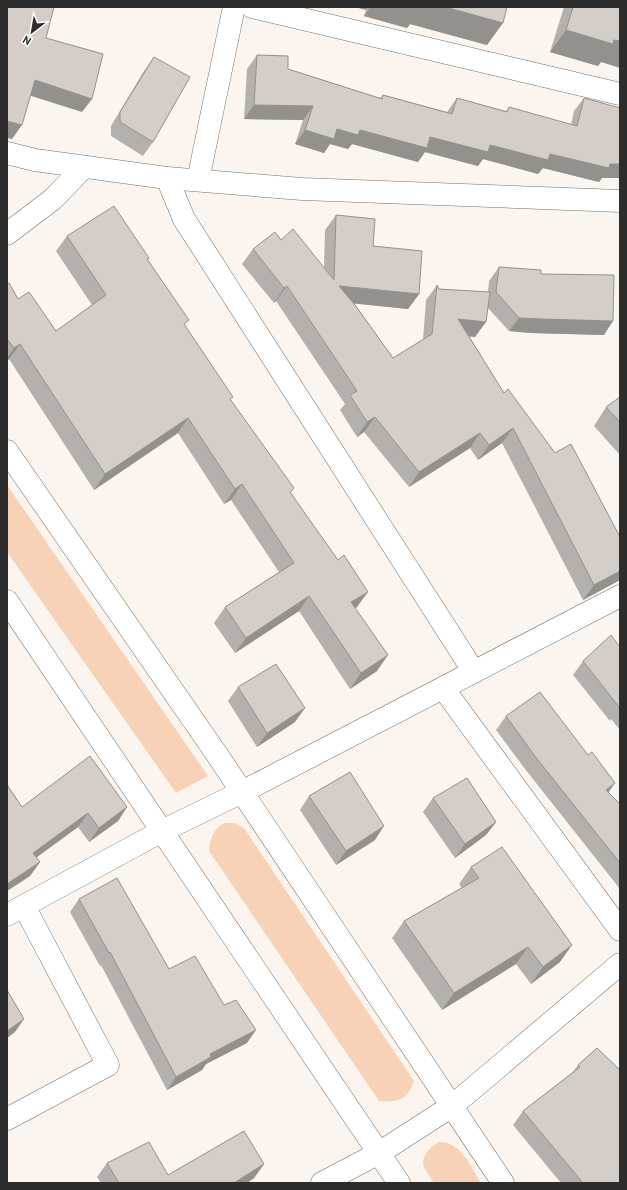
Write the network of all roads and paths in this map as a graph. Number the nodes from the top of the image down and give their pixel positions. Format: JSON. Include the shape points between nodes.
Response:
{"nodes":[{"id":1,"x":234,"y":7,"type":"edge"},
{"id":2,"x":252,"y":7,"type":"edge"},
{"id":3,"x":620,"y":94,"type":"edge"},
{"id":4,"x":7,"y":153,"type":"edge"},
{"id":5,"x":84,"y":167,"type":"junction"},
{"id":6,"x":167,"y":178,"type":"junction"},
{"id":7,"x":198,"y":180,"type":"junction"},
{"id":8,"x":620,"y":201,"type":"edge"},
{"id":9,"x":7,"y":234,"type":"edge"},
{"id":10,"x":7,"y":451,"type":"edge"},
{"id":11,"x":620,"y":596,"type":"edge"},
{"id":12,"x":7,"y":601,"type":"edge"},
{"id":13,"x":474,"y":672,"type":"junction"},
{"id":14,"x":443,"y":688,"type":"junction"},
{"id":15,"x":242,"y":792,"type":"junction"},
{"id":16,"x":162,"y":831,"type":"junction"},
{"id":17,"x":15,"y":910,"type":"edge"},
{"id":18,"x":620,"y":930,"type":"edge"},
{"id":19,"x":620,"y":964,"type":"edge"},
{"id":20,"x":452,"y":1106,"type":"junction"},
{"id":21,"x":7,"y":1119,"type":"edge"},
{"id":22,"x":379,"y":1153,"type":"junction"},
{"id":23,"x":322,"y":1183,"type":"edge"},
{"id":24,"x":399,"y":1183,"type":"edge"},
{"id":25,"x":503,"y":1183,"type":"edge"}],
"edges":[{"from":1,"to":7,"type":"street"},
{"from":2,"to":3,"type":"street"},
{"from":4,"to":5,"type":"street"},
{"from":5,"to":6,"type":"street"},
{"from":5,"to":9,"type":"street","via":[[53,199]]},
{"from":6,"to":7,"type":"street"},
{"from":6,"to":13,"type":"street","via":[[184,219]]},
{"from":7,"to":8,"type":"street","via":[[302,189]]},
{"from":10,"to":15,"type":"street"},
{"from":11,"to":13,"type":"street"},
{"from":12,"to":16,"type":"street"},
{"from":13,"to":14,"type":"street"},
{"from":14,"to":15,"type":"street"},
{"from":14,"to":18,"type":"street"},
{"from":15,"to":16,"type":"street"},
{"from":15,"to":20,"type":"street"},
{"from":16,"to":17,"type":"street"},
{"from":16,"to":22,"type":"street"},
{"from":17,"to":21,"type":"street","via":[[108,1065]]},
{"from":19,"to":20,"type":"street"},
{"from":20,"to":22,"type":"street"},
{"from":20,"to":25,"type":"street"},
{"from":22,"to":23,"type":"street"},
{"from":22,"to":24,"type":"street"}]}
